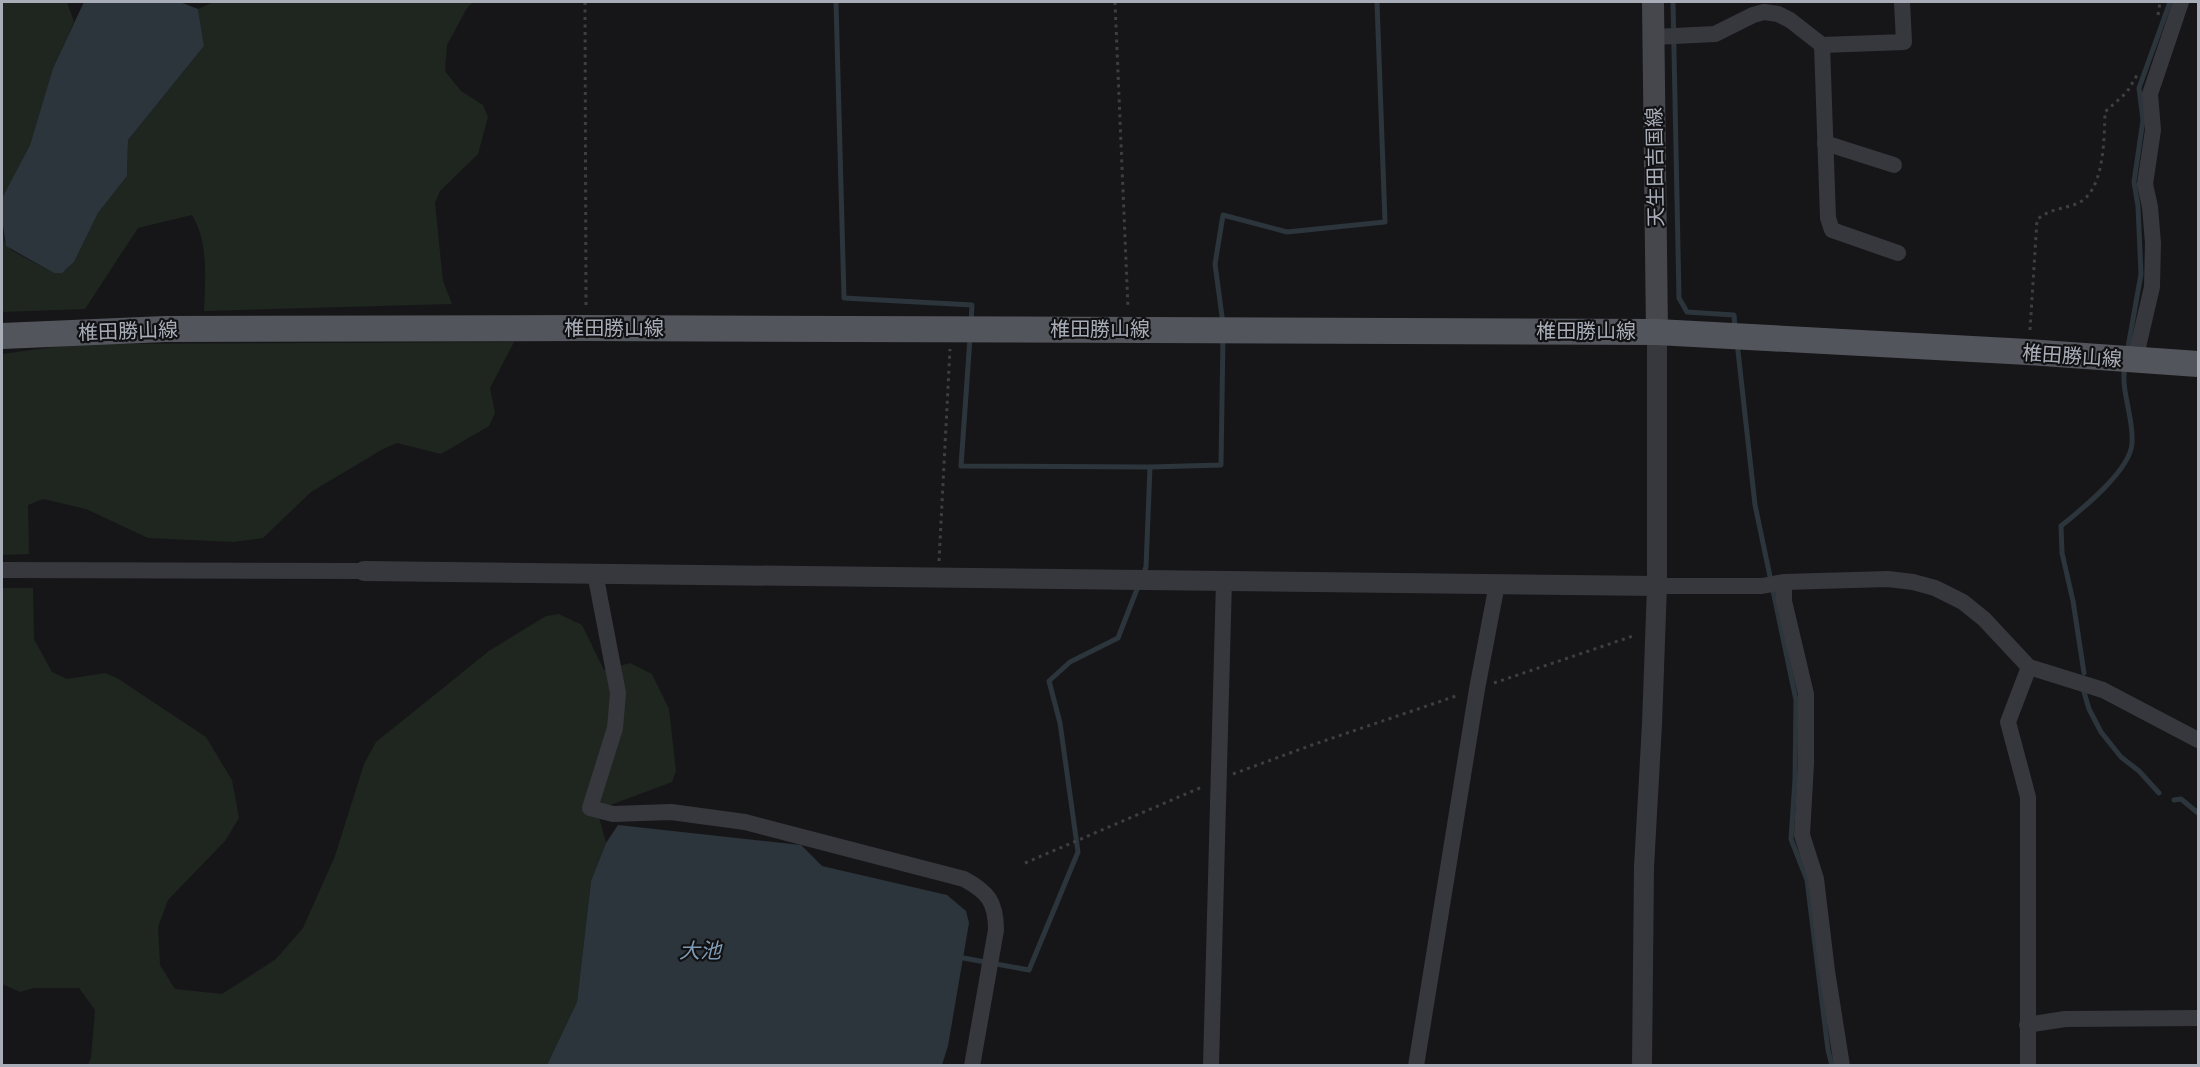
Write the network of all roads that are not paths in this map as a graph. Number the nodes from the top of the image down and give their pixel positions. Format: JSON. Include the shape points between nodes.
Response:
{"nodes":[{"id":1,"x":1653,"y":2,"type":"edge"},
{"id":2,"x":1902,"y":2,"type":"edge"},
{"id":3,"x":2181,"y":2,"type":"edge"},
{"id":4,"x":1654,"y":37,"type":"junction"},
{"id":5,"x":1822,"y":45,"type":"junction"},
{"id":6,"x":1825,"y":143,"type":"junction"},
{"id":7,"x":1894,"y":165,"type":"dead end"},
{"id":8,"x":1898,"y":253,"type":"dead end"},
{"id":9,"x":1657,"y":332,"type":"junction"},
{"id":10,"x":2,"y":336,"type":"edge"},
{"id":11,"x":2135,"y":360,"type":"junction"},
{"id":12,"x":2199,"y":364,"type":"edge"},
{"id":13,"x":2,"y":570,"type":"edge"},
{"id":14,"x":364,"y":571,"type":"joint"},
{"id":15,"x":595,"y":573,"type":"junction"},
{"id":16,"x":1224,"y":580,"type":"junction"},
{"id":17,"x":1784,"y":582,"type":"junction"},
{"id":18,"x":1497,"y":584,"type":"junction"},
{"id":19,"x":1658,"y":586,"type":"junction"},
{"id":20,"x":2029,"y":667,"type":"junction"},
{"id":21,"x":2199,"y":740,"type":"edge"},
{"id":22,"x":2199,"y":1018,"type":"edge"},
{"id":23,"x":2028,"y":1025,"type":"junction"},
{"id":24,"x":972,"y":1065,"type":"edge"},
{"id":25,"x":1211,"y":1065,"type":"edge"},
{"id":26,"x":1416,"y":1065,"type":"edge"},
{"id":27,"x":1642,"y":1065,"type":"edge"},
{"id":28,"x":1842,"y":1065,"type":"edge"},
{"id":29,"x":2028,"y":1065,"type":"edge"}],
"edges":[{"from":1,"to":4,"type":"main road","name":"天生田吉国線"},
{"from":2,"to":5,"type":"street","via":[[1904,42]]},
{"from":3,"to":11,"type":"street","via":[[2150,94],[2152,130],[2145,184],[2150,207],[2152,286]]},
{"from":4,"to":5,"type":"street","via":[[1715,34],[1764,12],[1790,20]]},
{"from":4,"to":9,"type":"main road","name":"天生田吉国線"},
{"from":5,"to":6,"type":"street"},
{"from":6,"to":7,"type":"street"},
{"from":6,"to":8,"type":"street","via":[[1828,218],[1832,230]]},
{"from":9,"to":10,"type":"main road","name":"椎田勝山線","via":[[165,329]]},
{"from":9,"to":11,"type":"main road","name":"椎田勝山線"},
{"from":9,"to":19,"type":"street"},
{"from":11,"to":12,"type":"main road","name":"椎田勝山線"},
{"from":13,"to":14,"type":"street"},
{"from":14,"to":15,"type":"street"},
{"from":15,"to":16,"type":"street"},
{"from":15,"to":24,"type":"street","via":[[618,693],[615,728],[590,808],[613,814],[671,812],[746,822],[964,879],[980,888],[996,914],[996,930]]},
{"from":16,"to":18,"type":"street"},
{"from":16,"to":25,"type":"street"},
{"from":17,"to":19,"type":"street","via":[[1762,586]]},
{"from":17,"to":20,"type":"street","via":[[1888,579],[1935,588],[1963,602],[1984,619]]},
{"from":17,"to":28,"type":"street","via":[[1784,601],[1806,694],[1802,835],[1816,879]]},
{"from":18,"to":19,"type":"street"},
{"from":18,"to":26,"type":"street"},
{"from":19,"to":27,"type":"street","via":[[1644,867]]},
{"from":20,"to":21,"type":"street","via":[[2103,690]]},
{"from":20,"to":23,"type":"street","via":[[2008,722],[2028,797]]},
{"from":22,"to":23,"type":"street","via":[[2065,1019]]},
{"from":23,"to":29,"type":"street"}]}
